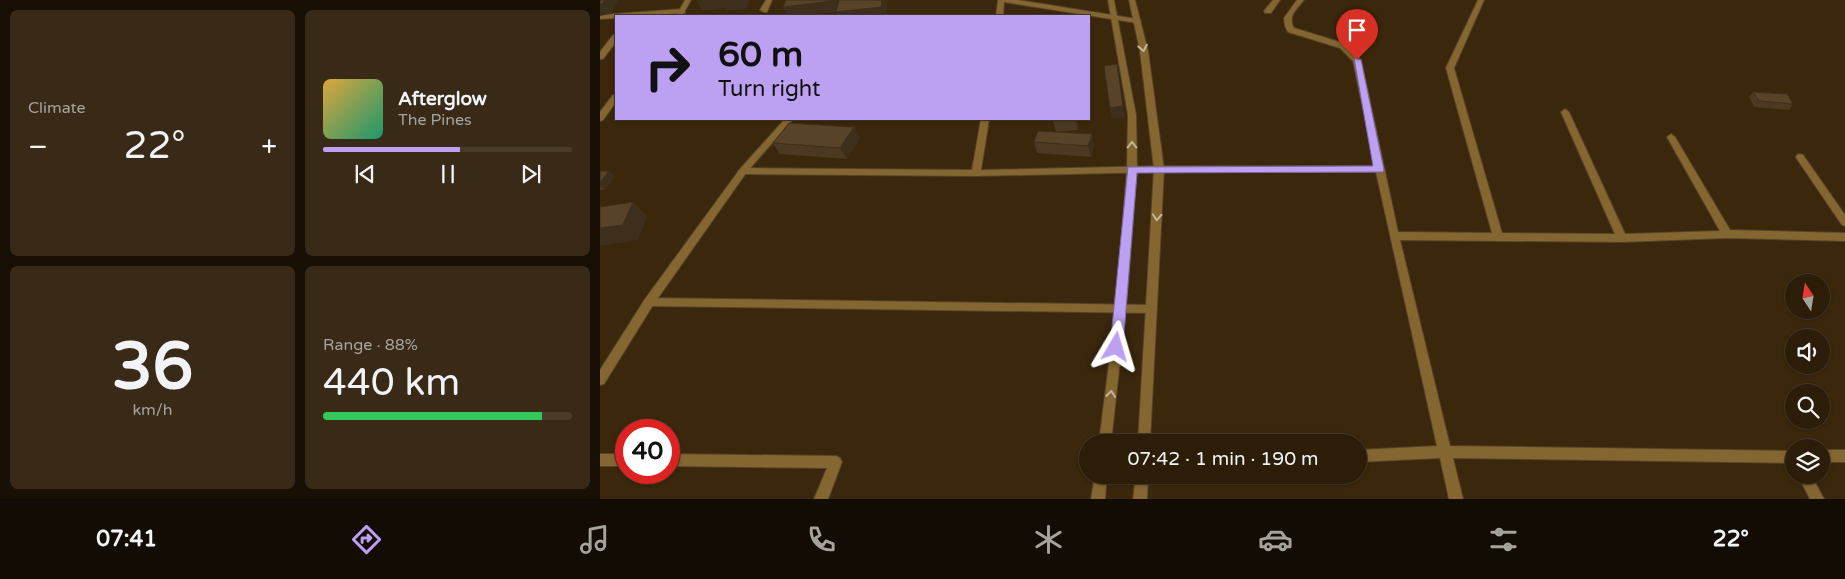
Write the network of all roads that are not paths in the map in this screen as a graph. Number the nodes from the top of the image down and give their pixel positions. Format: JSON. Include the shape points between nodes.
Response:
{"nodes":[{"id":1,"x":688,"y":0,"type":"edge"},
{"id":2,"x":769,"y":0,"type":"edge"},
{"id":3,"x":1001,"y":0,"type":"edge"},
{"id":4,"x":1005,"y":0,"type":"edge"},
{"id":5,"x":1111,"y":0,"type":"edge"},
{"id":6,"x":1132,"y":0,"type":"edge"},
{"id":7,"x":1277,"y":0,"type":"edge"},
{"id":8,"x":1301,"y":0,"type":"edge"},
{"id":9,"x":1481,"y":0,"type":"edge"},
{"id":10,"x":764,"y":10,"type":"dead end"},
{"id":11,"x":1268,"y":11,"type":"dead end"},
{"id":12,"x":680,"y":13,"type":"edge"},
{"id":13,"x":634,"y":15,"type":"edge"},
{"id":14,"x":998,"y":15,"type":"edge"},
{"id":15,"x":615,"y":16,"type":"edge"},
{"id":16,"x":600,"y":17,"type":"edge"},
{"id":17,"x":1115,"y":18,"type":"junction"},
{"id":18,"x":1137,"y":21,"type":"junction"},
{"id":19,"x":614,"y":40,"type":"edge"},
{"id":20,"x":600,"y":44,"type":"edge"},
{"id":21,"x":600,"y":57,"type":"edge"},
{"id":22,"x":615,"y":98,"type":"edge"},
{"id":23,"x":1565,"y":112,"type":"dead end"},
{"id":24,"x":600,"y":118,"type":"edge"},
{"id":25,"x":788,"y":120,"type":"edge"},
{"id":26,"x":984,"y":120,"type":"edge"},
{"id":27,"x":1671,"y":137,"type":"dead end"},
{"id":28,"x":1800,"y":157,"type":"dead end"},
{"id":29,"x":1132,"y":169,"type":"junction"},
{"id":30,"x":1159,"y":169,"type":"junction"},
{"id":31,"x":1379,"y":170,"type":"junction"},
{"id":32,"x":743,"y":171,"type":"junction"},
{"id":33,"x":976,"y":173,"type":"junction"},
{"id":34,"x":1845,"y":222,"type":"edge"},
{"id":35,"x":1728,"y":234,"type":"junction"},
{"id":36,"x":1394,"y":236,"type":"junction"},
{"id":37,"x":1498,"y":236,"type":"junction"},
{"id":38,"x":1845,"y":237,"type":"edge"},
{"id":39,"x":1622,"y":238,"type":"junction"},
{"id":40,"x":649,"y":302,"type":"junction"},
{"id":41,"x":1121,"y":308,"type":"junction"},
{"id":42,"x":1152,"y":309,"type":"junction"},
{"id":43,"x":600,"y":380,"type":"edge"},
{"id":44,"x":1106,"y":434,"type":"edge"},
{"id":45,"x":1144,"y":434,"type":"edge"},
{"id":46,"x":1446,"y":452,"type":"junction"},
{"id":47,"x":1367,"y":456,"type":"edge"},
{"id":48,"x":1830,"y":456,"type":"edge"},
{"id":49,"x":1845,"y":456,"type":"edge"},
{"id":50,"x":1785,"y":457,"type":"edge"},
{"id":51,"x":600,"y":460,"type":"edge"},
{"id":52,"x":615,"y":460,"type":"edge"},
{"id":53,"x":680,"y":460,"type":"edge"},
{"id":54,"x":1100,"y":484,"type":"edge"},
{"id":55,"x":1141,"y":484,"type":"edge"},
{"id":56,"x":1809,"y":484,"type":"edge"},
{"id":57,"x":821,"y":499,"type":"edge"},
{"id":58,"x":1098,"y":499,"type":"edge"},
{"id":59,"x":1140,"y":499,"type":"edge"},
{"id":60,"x":1456,"y":499,"type":"edge"},
{"id":61,"x":1817,"y":499,"type":"edge"}],
"edges":[{"from":1,"to":12,"type":"street"},
{"from":2,"to":10,"type":"street"},
{"from":3,"to":14,"type":"street"},
{"from":4,"to":17,"type":"street"},
{"from":5,"to":17,"type":"street"},
{"from":6,"to":18,"type":"street"},
{"from":7,"to":11,"type":"street"},
{"from":8,"to":31,"type":"street","via":[[1287,18],[1287,26],[1343,46],[1357,60]]},
{"from":9,"to":37,"type":"street","via":[[1450,68]]},
{"from":12,"to":13,"type":"street"},
{"from":15,"to":16,"type":"street"},
{"from":17,"to":18,"type":"street"},
{"from":29,"to":17,"type":"street","one_way":true,"via":[[1132,115]]},
{"from":18,"to":30,"type":"street","one_way":true},
{"from":19,"to":20,"type":"street"},
{"from":19,"to":21,"type":"street"},
{"from":22,"to":24,"type":"street"},
{"from":23,"to":39,"type":"street"},
{"from":25,"to":32,"type":"street"},
{"from":26,"to":33,"type":"street"},
{"from":27,"to":35,"type":"street"},
{"from":28,"to":34,"type":"street"},
{"from":29,"to":30,"type":"street"},
{"from":29,"to":33,"type":"street"},
{"from":29,"to":41,"type":"street"},
{"from":30,"to":31,"type":"street"},
{"from":30,"to":42,"type":"street","one_way":true},
{"from":31,"to":36,"type":"street"},
{"from":32,"to":33,"type":"street"},
{"from":32,"to":40,"type":"street"},
{"from":35,"to":38,"type":"street"},
{"from":35,"to":39,"type":"street"},
{"from":36,"to":37,"type":"street"},
{"from":36,"to":46,"type":"street"},
{"from":37,"to":39,"type":"street"},
{"from":40,"to":41,"type":"street"},
{"from":40,"to":43,"type":"street"},
{"from":41,"to":42,"type":"street"},
{"from":44,"to":41,"type":"street","one_way":true},
{"from":42,"to":45,"type":"street"},
{"from":46,"to":47,"type":"street"},
{"from":46,"to":50,"type":"street"},
{"from":46,"to":60,"type":"street"},
{"from":48,"to":49,"type":"street"},
{"from":51,"to":52,"type":"street"},
{"from":53,"to":57,"type":"street","via":[[836,462]]},
{"from":54,"to":58,"type":"street"},
{"from":55,"to":59,"type":"street"},
{"from":56,"to":61,"type":"street"}]}
